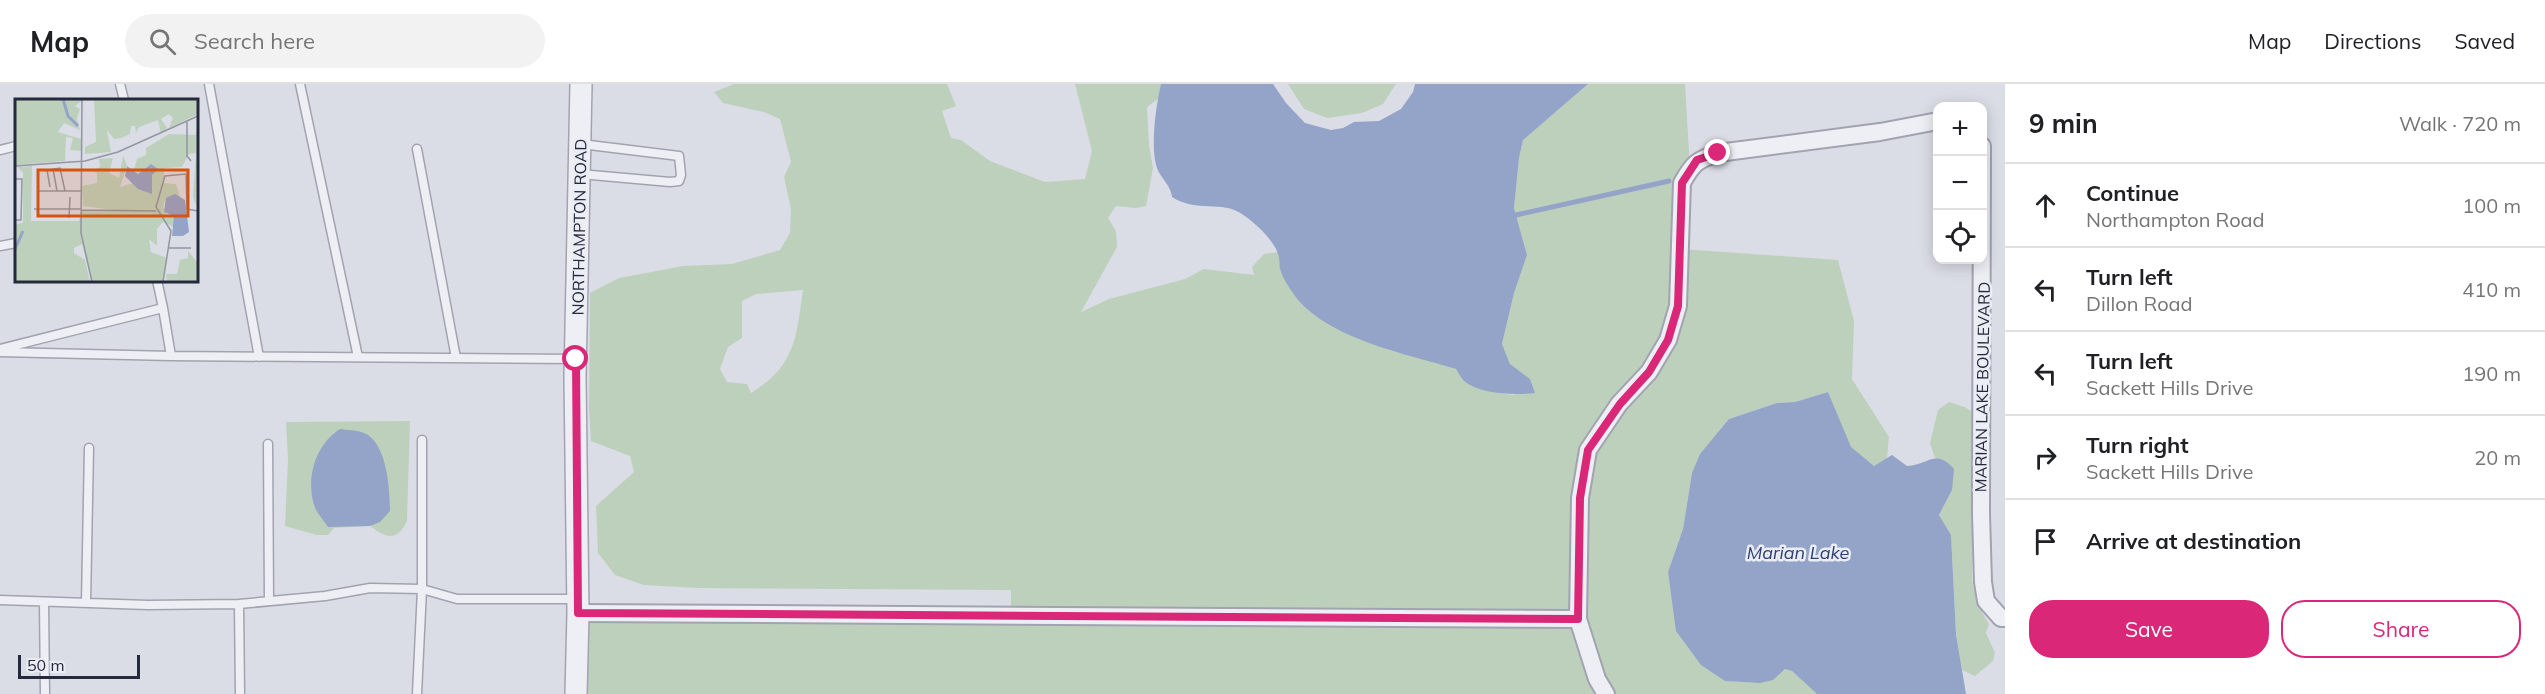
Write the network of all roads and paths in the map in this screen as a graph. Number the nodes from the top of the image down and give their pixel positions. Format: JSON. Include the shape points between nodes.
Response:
{"nodes":[{"id":1,"x":120,"y":84,"type":"edge"},
{"id":2,"x":208,"y":84,"type":"edge"},
{"id":3,"x":300,"y":84,"type":"edge"},
{"id":4,"x":582,"y":84,"type":"edge"},
{"id":5,"x":124,"y":99,"type":"edge"},
{"id":6,"x":1933,"y":122,"type":"edge"},
{"id":7,"x":580,"y":144,"type":"junction"},
{"id":8,"x":15,"y":146,"type":"edge"},
{"id":9,"x":417,"y":149,"type":"dead end"},
{"id":10,"x":0,"y":150,"type":"edge"},
{"id":11,"x":1983,"y":156,"type":"edge"},
{"id":12,"x":580,"y":174,"type":"junction"},
{"id":13,"x":15,"y":243,"type":"edge"},
{"id":14,"x":0,"y":246,"type":"edge"},
{"id":15,"x":157,"y":282,"type":"edge"},
{"id":16,"x":163,"y":308,"type":"junction"},
{"id":17,"x":0,"y":351,"type":"edge"},
{"id":18,"x":171,"y":356,"type":"junction"},
{"id":19,"x":259,"y":357,"type":"junction"},
{"id":20,"x":358,"y":357,"type":"junction"},
{"id":21,"x":456,"y":358,"type":"junction"},
{"id":22,"x":576,"y":359,"type":"junction"},
{"id":23,"x":422,"y":441,"type":"dead end"},
{"id":24,"x":268,"y":444,"type":"dead end"},
{"id":25,"x":89,"y":448,"type":"dead end"},
{"id":26,"x":422,"y":589,"type":"junction"},
{"id":27,"x":0,"y":600,"type":"edge"},
{"id":28,"x":269,"y":600,"type":"junction"},
{"id":29,"x":44,"y":602,"type":"junction"},
{"id":30,"x":86,"y":603,"type":"junction"},
{"id":31,"x":239,"y":604,"type":"junction"},
{"id":32,"x":578,"y":606,"type":"junction"},
{"id":33,"x":2005,"y":618,"type":"edge"},
{"id":34,"x":1578,"y":619,"type":"junction"},
{"id":35,"x":45,"y":694,"type":"edge"},
{"id":36,"x":240,"y":694,"type":"edge"},
{"id":37,"x":417,"y":694,"type":"edge"},
{"id":38,"x":576,"y":694,"type":"edge"},
{"id":39,"x":1606,"y":694,"type":"edge"}],
"edges":[{"from":1,"to":5,"type":"lane"},
{"from":2,"to":19,"type":"lane"},
{"from":3,"to":20,"type":"lane"},
{"from":4,"to":7,"type":"street","name":"NORTHAMPTON ROAD"},
{"from":6,"to":34,"type":"street","via":[[1718,153],[1697,160],[1682,183],[1678,306],[1668,340],[1649,372],[1620,404],[1588,450],[1580,498]]},
{"from":7,"to":12,"type":"street","name":"NORTHAMPTON ROAD"},
{"from":7,"to":12,"type":"lane","via":[[679,156],[681,175],[679,181],[670,182]]},
{"from":8,"to":10,"type":"lane"},
{"from":9,"to":21,"type":"lane"},
{"from":11,"to":33,"type":"street","name":"MARIAN LAKE BOULEVARD","via":[[1983,582],[1986,601]]},
{"from":12,"to":22,"type":"street","name":"NORTHAMPTON ROAD"},
{"from":13,"to":14,"type":"lane"},
{"from":15,"to":16,"type":"lane"},
{"from":16,"to":17,"type":"lane"},
{"from":16,"to":18,"type":"lane"},
{"from":17,"to":18,"type":"lane"},
{"from":18,"to":19,"type":"lane"},
{"from":19,"to":20,"type":"lane"},
{"from":20,"to":21,"type":"lane"},
{"from":21,"to":22,"type":"lane"},
{"from":22,"to":32,"type":"street","name":"NORTHAMPTON ROAD"},
{"from":23,"to":26,"type":"lane"},
{"from":24,"to":28,"type":"lane"},
{"from":25,"to":30,"type":"lane"},
{"from":26,"to":28,"type":"lane","via":[[370,588]]},
{"from":26,"to":32,"type":"lane","via":[[457,599]]},
{"from":26,"to":37,"type":"lane"},
{"from":27,"to":29,"type":"lane"},
{"from":28,"to":31,"type":"lane"},
{"from":29,"to":30,"type":"lane"},
{"from":29,"to":35,"type":"lane"},
{"from":30,"to":31,"type":"lane"},
{"from":31,"to":36,"type":"lane"},
{"from":32,"to":34,"type":"street"},
{"from":32,"to":38,"type":"street","name":"NORTHAMPTON ROAD"},
{"from":34,"to":39,"type":"street","via":[[1597,679]]}]}
